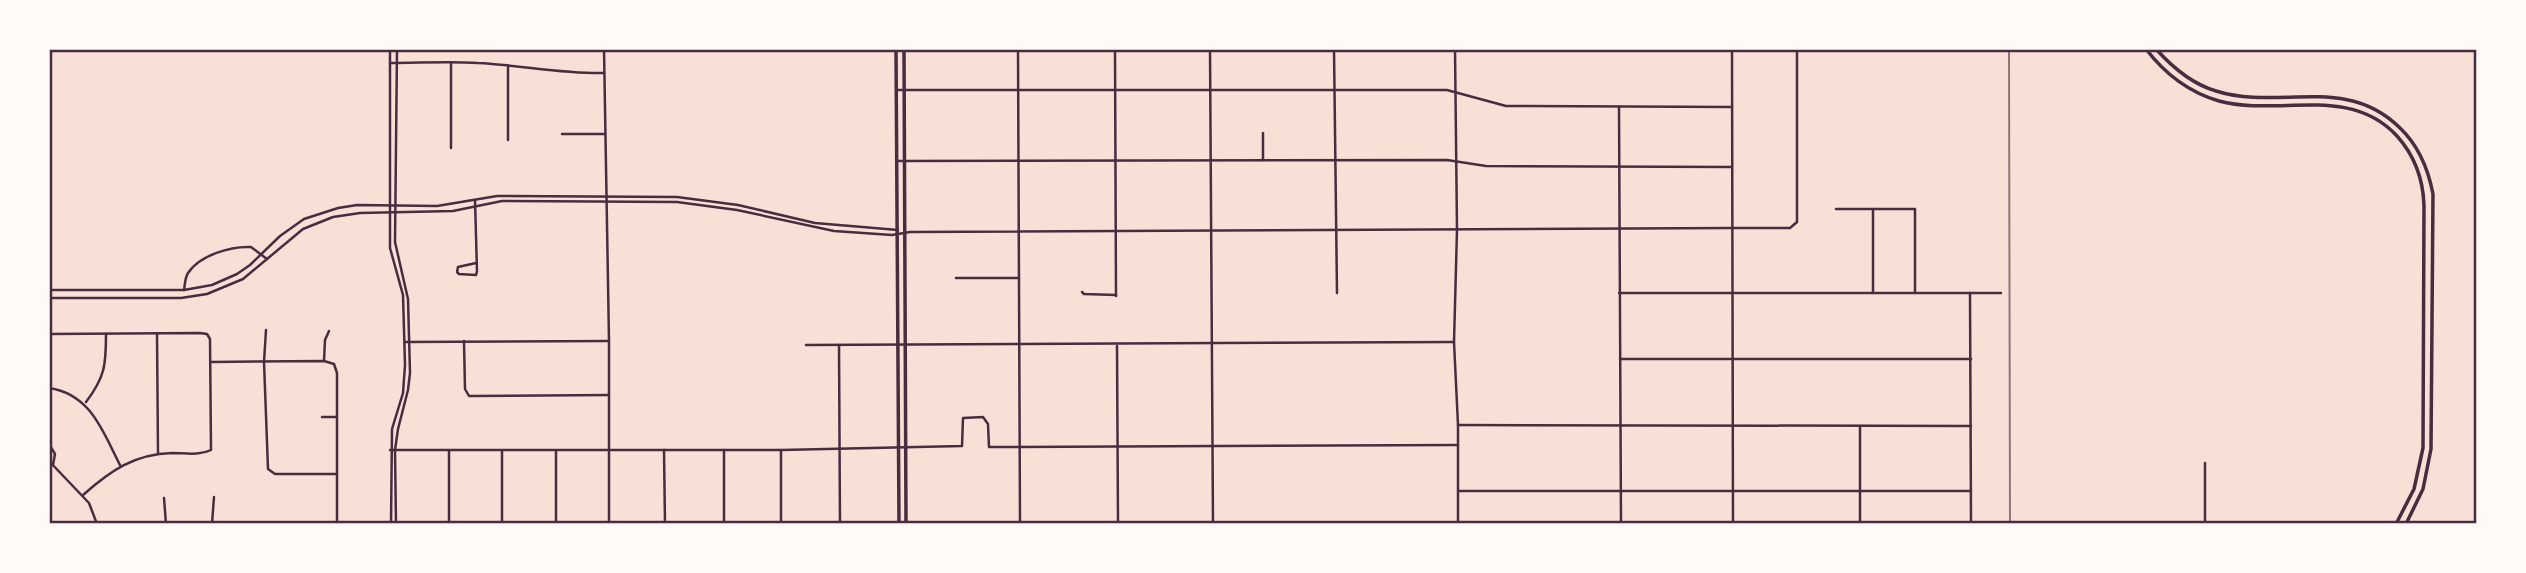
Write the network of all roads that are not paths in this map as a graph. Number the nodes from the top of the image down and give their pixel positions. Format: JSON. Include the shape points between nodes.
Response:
{"nodes":[{"id":1,"x":390,"y":49,"type":"edge"},
{"id":2,"x":397,"y":49,"type":"edge"},
{"id":3,"x":604,"y":49,"type":"edge"},
{"id":4,"x":896,"y":49,"type":"edge"},
{"id":5,"x":904,"y":49,"type":"edge"},
{"id":6,"x":1018,"y":49,"type":"edge"},
{"id":7,"x":1115,"y":49,"type":"edge"},
{"id":8,"x":1210,"y":49,"type":"edge"},
{"id":9,"x":1334,"y":49,"type":"edge"},
{"id":10,"x":1455,"y":49,"type":"edge"},
{"id":11,"x":1732,"y":49,"type":"edge"},
{"id":12,"x":1797,"y":49,"type":"edge"},
{"id":13,"x":2146,"y":49,"type":"edge"},
{"id":14,"x":2156,"y":49,"type":"edge"},
{"id":15,"x":390,"y":63,"type":"junction"},
{"id":16,"x":397,"y":63,"type":"junction"},
{"id":17,"x":451,"y":63,"type":"junction"},
{"id":18,"x":508,"y":66,"type":"junction"},
{"id":19,"x":604,"y":73,"type":"junction"},
{"id":20,"x":1018,"y":89,"type":"junction"},
{"id":21,"x":1116,"y":89,"type":"junction"},
{"id":22,"x":1210,"y":89,"type":"junction"},
{"id":23,"x":1334,"y":89,"type":"junction"},
{"id":24,"x":897,"y":90,"type":"junction"},
{"id":25,"x":904,"y":90,"type":"junction"},
{"id":26,"x":1457,"y":93,"type":"junction"},
{"id":27,"x":1619,"y":106,"type":"junction"},
{"id":28,"x":1732,"y":107,"type":"junction"},
{"id":29,"x":1263,"y":133,"type":"dead end"},
{"id":30,"x":562,"y":134,"type":"dead end"},
{"id":31,"x":604,"y":134,"type":"junction"},
{"id":32,"x":508,"y":140,"type":"dead end"},
{"id":33,"x":451,"y":148,"type":"dead end"},
{"id":34,"x":1018,"y":160,"type":"junction"},
{"id":35,"x":1116,"y":160,"type":"junction"},
{"id":36,"x":1211,"y":160,"type":"junction"},
{"id":37,"x":1263,"y":160,"type":"junction"},
{"id":38,"x":1336,"y":160,"type":"junction"},
{"id":39,"x":897,"y":161,"type":"junction"},
{"id":40,"x":904,"y":161,"type":"junction"},
{"id":41,"x":1457,"y":163,"type":"junction"},
{"id":42,"x":1619,"y":167,"type":"junction"},
{"id":43,"x":1732,"y":167,"type":"junction"},
{"id":44,"x":606,"y":195,"type":"junction"},
{"id":45,"x":475,"y":199,"type":"junction"},
{"id":46,"x":606,"y":201,"type":"junction"},
{"id":47,"x":389,"y":206,"type":"junction"},
{"id":48,"x":395,"y":206,"type":"junction"},
{"id":49,"x":475,"y":206,"type":"junction"},
{"id":50,"x":1836,"y":209,"type":"dead end"},
{"id":51,"x":1873,"y":209,"type":"junction"},
{"id":52,"x":390,"y":213,"type":"junction"},
{"id":53,"x":395,"y":213,"type":"junction"},
{"id":54,"x":1732,"y":228,"type":"junction"},
{"id":55,"x":1619,"y":229,"type":"junction"},
{"id":56,"x":1457,"y":230,"type":"junction"},
{"id":57,"x":1019,"y":231,"type":"junction"},
{"id":58,"x":1116,"y":231,"type":"junction"},
{"id":59,"x":1211,"y":231,"type":"junction"},
{"id":60,"x":1337,"y":231,"type":"junction"},
{"id":61,"x":898,"y":232,"type":"junction"},
{"id":62,"x":905,"y":232,"type":"junction"},
{"id":63,"x":261,"y":254,"type":"junction"},
{"id":64,"x":267,"y":259,"type":"junction"},
{"id":65,"x":475,"y":263,"type":"junction"},
{"id":66,"x":956,"y":278,"type":"dead end"},
{"id":67,"x":1019,"y":278,"type":"junction"},
{"id":68,"x":49,"y":290,"type":"edge"},
{"id":69,"x":184,"y":290,"type":"junction"},
{"id":70,"x":1083,"y":292,"type":"dead end"},
{"id":71,"x":1619,"y":292,"type":"junction"},
{"id":72,"x":1337,"y":293,"type":"dead end"},
{"id":73,"x":1733,"y":293,"type":"junction"},
{"id":74,"x":1873,"y":293,"type":"junction"},
{"id":75,"x":1915,"y":293,"type":"junction"},
{"id":76,"x":1970,"y":293,"type":"junction"},
{"id":77,"x":2001,"y":293,"type":"dead end"},
{"id":78,"x":49,"y":298,"type":"edge"},
{"id":79,"x":266,"y":330,"type":"dead end"},
{"id":80,"x":329,"y":331,"type":"dead end"},
{"id":81,"x":49,"y":334,"type":"edge"},
{"id":82,"x":106,"y":334,"type":"junction"},
{"id":83,"x":158,"y":334,"type":"junction"},
{"id":84,"x":464,"y":341,"type":"junction"},
{"id":85,"x":609,"y":341,"type":"junction"},
{"id":86,"x":407,"y":342,"type":"junction"},
{"id":87,"x":1454,"y":342,"type":"junction"},
{"id":88,"x":1019,"y":344,"type":"junction"},
{"id":89,"x":1117,"y":344,"type":"junction"},
{"id":90,"x":1211,"y":344,"type":"junction"},
{"id":91,"x":806,"y":345,"type":"dead end"},
{"id":92,"x":839,"y":345,"type":"junction"},
{"id":93,"x":898,"y":345,"type":"junction"},
{"id":94,"x":905,"y":345,"type":"junction"},
{"id":95,"x":1620,"y":359,"type":"junction"},
{"id":96,"x":1733,"y":359,"type":"junction"},
{"id":97,"x":1970,"y":359,"type":"junction"},
{"id":98,"x":324,"y":361,"type":"junction"},
{"id":99,"x":211,"y":362,"type":"junction"},
{"id":100,"x":264,"y":362,"type":"junction"},
{"id":101,"x":49,"y":388,"type":"edge"},
{"id":102,"x":609,"y":396,"type":"junction"},
{"id":103,"x":85,"y":403,"type":"junction"},
{"id":104,"x":322,"y":417,"type":"dead end"},
{"id":105,"x":337,"y":417,"type":"junction"},
{"id":106,"x":1458,"y":425,"type":"junction"},
{"id":107,"x":1620,"y":425,"type":"junction"},
{"id":108,"x":1733,"y":425,"type":"junction"},
{"id":109,"x":1860,"y":426,"type":"junction"},
{"id":110,"x":1971,"y":426,"type":"junction"},
{"id":111,"x":49,"y":444,"type":"edge"},
{"id":112,"x":1458,"y":445,"type":"junction"},
{"id":113,"x":905,"y":446,"type":"junction"},
{"id":114,"x":1019,"y":446,"type":"junction"},
{"id":115,"x":1118,"y":446,"type":"junction"},
{"id":116,"x":1212,"y":446,"type":"junction"},
{"id":117,"x":898,"y":447,"type":"junction"},
{"id":118,"x":840,"y":449,"type":"junction"},
{"id":119,"x":390,"y":450,"type":"junction"},
{"id":120,"x":396,"y":450,"type":"junction"},
{"id":121,"x":664,"y":450,"type":"junction"},
{"id":122,"x":724,"y":450,"type":"junction"},
{"id":123,"x":780,"y":450,"type":"junction"},
{"id":124,"x":449,"y":451,"type":"junction"},
{"id":125,"x":502,"y":451,"type":"junction"},
{"id":126,"x":556,"y":451,"type":"junction"},
{"id":127,"x":609,"y":451,"type":"junction"},
{"id":128,"x":158,"y":454,"type":"junction"},
{"id":129,"x":49,"y":461,"type":"edge"},
{"id":130,"x":2205,"y":463,"type":"dead end"},
{"id":131,"x":53,"y":465,"type":"junction"},
{"id":132,"x":120,"y":465,"type":"junction"},
{"id":133,"x":337,"y":474,"type":"junction"},
{"id":134,"x":1458,"y":491,"type":"junction"},
{"id":135,"x":1971,"y":491,"type":"junction"},
{"id":136,"x":1620,"y":492,"type":"junction"},
{"id":137,"x":1733,"y":492,"type":"junction"},
{"id":138,"x":1860,"y":492,"type":"junction"},
{"id":139,"x":83,"y":495,"type":"junction"},
{"id":140,"x":214,"y":497,"type":"dead end"},
{"id":141,"x":164,"y":498,"type":"dead end"},
{"id":142,"x":1118,"y":521,"type":"dead end"},
{"id":143,"x":97,"y":524,"type":"edge"},
{"id":144,"x":166,"y":524,"type":"edge"},
{"id":145,"x":212,"y":524,"type":"edge"},
{"id":146,"x":337,"y":524,"type":"edge"},
{"id":147,"x":391,"y":524,"type":"edge"},
{"id":148,"x":396,"y":524,"type":"edge"},
{"id":149,"x":449,"y":524,"type":"edge"},
{"id":150,"x":502,"y":524,"type":"edge"},
{"id":151,"x":556,"y":524,"type":"edge"},
{"id":152,"x":609,"y":524,"type":"edge"},
{"id":153,"x":665,"y":524,"type":"edge"},
{"id":154,"x":724,"y":524,"type":"edge"},
{"id":155,"x":781,"y":524,"type":"edge"},
{"id":156,"x":840,"y":524,"type":"edge"},
{"id":157,"x":899,"y":524,"type":"edge"},
{"id":158,"x":906,"y":524,"type":"edge"},
{"id":159,"x":1020,"y":524,"type":"edge"},
{"id":160,"x":1213,"y":524,"type":"edge"},
{"id":161,"x":1458,"y":524,"type":"edge"},
{"id":162,"x":1620,"y":524,"type":"edge"},
{"id":163,"x":1733,"y":524,"type":"edge"},
{"id":164,"x":1860,"y":524,"type":"edge"},
{"id":165,"x":1971,"y":524,"type":"edge"},
{"id":166,"x":2206,"y":524,"type":"edge"},
{"id":167,"x":2396,"y":524,"type":"edge"},
{"id":168,"x":2406,"y":524,"type":"edge"}],
"edges":[{"from":1,"to":15,"type":"street"},
{"from":2,"to":16,"type":"street"},
{"from":3,"to":19,"type":"street"},
{"from":4,"to":24,"type":"main road"},
{"from":5,"to":25,"type":"main road"},
{"from":6,"to":20,"type":"street"},
{"from":7,"to":21,"type":"street"},
{"from":8,"to":22,"type":"street"},
{"from":9,"to":23,"type":"street"},
{"from":10,"to":26,"type":"street"},
{"from":11,"to":28,"type":"street"},
{"from":12,"to":54,"type":"street","via":[[1798,217],[1790,228]]},
{"from":13,"to":167,"type":"main road","via":[[2172,77],[2204,96],[2234,104],[2352,109],[2381,122],[2411,155],[2424,191],[2423,448],[2414,489]]},
{"from":14,"to":168,"type":"main road","via":[[2186,77],[2217,92],[2346,98],[2369,106],[2393,121],[2421,155],[2432,194],[2431,449],[2423,489]]},
{"from":15,"to":16,"type":"street"},
{"from":15,"to":47,"type":"street"},
{"from":16,"to":17,"type":"street"},
{"from":16,"to":48,"type":"street"},
{"from":17,"to":18,"type":"street"},
{"from":17,"to":33,"type":"street"},
{"from":18,"to":19,"type":"street"},
{"from":18,"to":32,"type":"street"},
{"from":19,"to":31,"type":"street"},
{"from":20,"to":21,"type":"street"},
{"from":20,"to":25,"type":"street"},
{"from":20,"to":34,"type":"street"},
{"from":21,"to":22,"type":"street"},
{"from":21,"to":35,"type":"street"},
{"from":22,"to":23,"type":"street"},
{"from":22,"to":36,"type":"street"},
{"from":23,"to":26,"type":"street"},
{"from":23,"to":38,"type":"street"},
{"from":24,"to":25,"type":"street"},
{"from":24,"to":39,"type":"main road"},
{"from":25,"to":40,"type":"main road"},
{"from":26,"to":27,"type":"street","via":[[1506,106]]},
{"from":26,"to":41,"type":"street"},
{"from":27,"to":28,"type":"street"},
{"from":27,"to":42,"type":"street"},
{"from":28,"to":43,"type":"street"},
{"from":29,"to":37,"type":"street"},
{"from":30,"to":31,"type":"street"},
{"from":31,"to":44,"type":"street"},
{"from":34,"to":35,"type":"street"},
{"from":34,"to":40,"type":"street"},
{"from":34,"to":57,"type":"street"},
{"from":35,"to":36,"type":"street"},
{"from":35,"to":58,"type":"street"},
{"from":36,"to":37,"type":"street"},
{"from":36,"to":59,"type":"street"},
{"from":37,"to":38,"type":"street"},
{"from":38,"to":41,"type":"street"},
{"from":38,"to":60,"type":"street"},
{"from":39,"to":40,"type":"street"},
{"from":39,"to":61,"type":"main road"},
{"from":40,"to":62,"type":"main road"},
{"from":41,"to":42,"type":"street"},
{"from":41,"to":56,"type":"street"},
{"from":42,"to":43,"type":"street"},
{"from":42,"to":55,"type":"street"},
{"from":43,"to":54,"type":"street"},
{"from":44,"to":45,"type":"street"},
{"from":44,"to":46,"type":"street"},
{"from":44,"to":61,"type":"street","via":[[710,200],[815,223]]},
{"from":45,"to":48,"type":"street","via":[[437,206]]},
{"from":45,"to":49,"type":"street"},
{"from":46,"to":49,"type":"street","via":[[502,201]]},
{"from":46,"to":61,"type":"street","via":[[677,202],[831,231]]},
{"from":46,"to":85,"type":"street"},
{"from":47,"to":48,"type":"street"},
{"from":47,"to":52,"type":"street"},
{"from":47,"to":63,"type":"street","via":[[357,205],[321,213],[294,225]]},
{"from":48,"to":53,"type":"street"},
{"from":49,"to":53,"type":"street"},
{"from":49,"to":65,"type":"street"},
{"from":50,"to":51,"type":"street"},
{"from":51,"to":74,"type":"street"},
{"from":51,"to":75,"type":"street","via":[[1915,209]]},
{"from":52,"to":53,"type":"street"},
{"from":52,"to":64,"type":"street","via":[[346,214],[320,221],[290,238]]},
{"from":52,"to":86,"type":"street","via":[[392,261],[403,295]]},
{"from":53,"to":86,"type":"street","via":[[396,253],[408,299]]},
{"from":54,"to":55,"type":"street"},
{"from":54,"to":73,"type":"street"},
{"from":55,"to":56,"type":"street"},
{"from":55,"to":71,"type":"street"},
{"from":56,"to":60,"type":"street"},
{"from":56,"to":87,"type":"street"},
{"from":57,"to":58,"type":"street"},
{"from":57,"to":62,"type":"street"},
{"from":57,"to":67,"type":"street"},
{"from":58,"to":59,"type":"street"},
{"from":58,"to":70,"type":"street","via":[[1116,295]]},
{"from":59,"to":60,"type":"street"},
{"from":59,"to":90,"type":"street"},
{"from":60,"to":72,"type":"street"},
{"from":61,"to":62,"type":"street"},
{"from":61,"to":93,"type":"main road"},
{"from":62,"to":94,"type":"main road"},
{"from":63,"to":64,"type":"street"},
{"from":63,"to":69,"type":"street","via":[[227,279]]},
{"from":63,"to":69,"type":"street","via":[[241,247],[208,257],[190,271]]},
{"from":64,"to":78,"type":"street","via":[[243,279],[196,297]]},
{"from":65,"to":65,"type":"street","via":[[461,265],[457,272],[476,275]]},
{"from":66,"to":67,"type":"street"},
{"from":67,"to":88,"type":"street"},
{"from":68,"to":69,"type":"street"},
{"from":71,"to":73,"type":"street"},
{"from":71,"to":95,"type":"street"},
{"from":73,"to":74,"type":"street"},
{"from":73,"to":96,"type":"street"},
{"from":74,"to":75,"type":"street"},
{"from":75,"to":76,"type":"street"},
{"from":76,"to":77,"type":"street"},
{"from":76,"to":97,"type":"street"},
{"from":79,"to":100,"type":"street"},
{"from":80,"to":98,"type":"street"},
{"from":81,"to":82,"type":"street"},
{"from":82,"to":83,"type":"street"},
{"from":82,"to":103,"type":"street","via":[[104,373]]},
{"from":83,"to":99,"type":"street","via":[[210,337]]},
{"from":83,"to":128,"type":"street"},
{"from":84,"to":85,"type":"street"},
{"from":84,"to":86,"type":"street"},
{"from":84,"to":102,"type":"street","via":[[465,389],[470,396]]},
{"from":85,"to":102,"type":"street"},
{"from":86,"to":119,"type":"street","via":[[405,379]]},
{"from":86,"to":120,"type":"street","via":[[408,390]]},
{"from":87,"to":90,"type":"street"},
{"from":87,"to":106,"type":"street"},
{"from":88,"to":89,"type":"street"},
{"from":88,"to":94,"type":"street"},
{"from":88,"to":114,"type":"street"},
{"from":89,"to":90,"type":"street"},
{"from":89,"to":115,"type":"street"},
{"from":90,"to":116,"type":"street"},
{"from":91,"to":92,"type":"street"},
{"from":92,"to":93,"type":"street"},
{"from":92,"to":118,"type":"street"},
{"from":93,"to":94,"type":"street"},
{"from":93,"to":117,"type":"main road"},
{"from":94,"to":113,"type":"main road"},
{"from":95,"to":96,"type":"street"},
{"from":95,"to":107,"type":"street"},
{"from":96,"to":97,"type":"street"},
{"from":96,"to":108,"type":"street"},
{"from":97,"to":110,"type":"street"},
{"from":98,"to":100,"type":"street"},
{"from":98,"to":105,"type":"street","via":[[334,364]]},
{"from":99,"to":100,"type":"street"},
{"from":99,"to":128,"type":"street","via":[[211,450]]},
{"from":100,"to":133,"type":"street","via":[[268,469],[275,474]]},
{"from":101,"to":103,"type":"street"},
{"from":102,"to":127,"type":"street"},
{"from":103,"to":132,"type":"street"},
{"from":104,"to":105,"type":"street"},
{"from":105,"to":133,"type":"street"},
{"from":106,"to":107,"type":"street"},
{"from":106,"to":112,"type":"street"},
{"from":107,"to":108,"type":"street"},
{"from":107,"to":136,"type":"street"},
{"from":108,"to":109,"type":"street"},
{"from":108,"to":137,"type":"street"},
{"from":109,"to":110,"type":"street"},
{"from":109,"to":138,"type":"street"},
{"from":110,"to":135,"type":"street"},
{"from":111,"to":131,"type":"street","via":[[55,454]]},
{"from":112,"to":116,"type":"street"},
{"from":112,"to":134,"type":"street"},
{"from":113,"to":114,"type":"street","via":[[961,446],[963,418],[983,417],[988,424],[989,447]]},
{"from":113,"to":117,"type":"street"},
{"from":113,"to":158,"type":"main road"},
{"from":114,"to":115,"type":"street"},
{"from":114,"to":159,"type":"street"},
{"from":115,"to":116,"type":"street"},
{"from":115,"to":142,"type":"street"},
{"from":116,"to":160,"type":"street"},
{"from":117,"to":118,"type":"street"},
{"from":117,"to":157,"type":"main road"},
{"from":118,"to":123,"type":"street"},
{"from":118,"to":156,"type":"street"},
{"from":119,"to":120,"type":"street"},
{"from":119,"to":147,"type":"street"},
{"from":120,"to":124,"type":"street"},
{"from":120,"to":148,"type":"street"},
{"from":121,"to":122,"type":"street"},
{"from":121,"to":127,"type":"street"},
{"from":121,"to":153,"type":"street"},
{"from":122,"to":123,"type":"street"},
{"from":122,"to":154,"type":"street"},
{"from":123,"to":155,"type":"street"},
{"from":124,"to":125,"type":"street"},
{"from":124,"to":149,"type":"street"},
{"from":125,"to":126,"type":"street"},
{"from":125,"to":150,"type":"street"},
{"from":126,"to":127,"type":"street"},
{"from":126,"to":151,"type":"street"},
{"from":127,"to":152,"type":"street"},
{"from":128,"to":132,"type":"street"},
{"from":129,"to":131,"type":"street"},
{"from":130,"to":166,"type":"street"},
{"from":131,"to":139,"type":"street"},
{"from":132,"to":139,"type":"street"},
{"from":133,"to":146,"type":"street"},
{"from":134,"to":136,"type":"street"},
{"from":134,"to":161,"type":"street"},
{"from":135,"to":138,"type":"street"},
{"from":135,"to":165,"type":"street"},
{"from":136,"to":137,"type":"street"},
{"from":136,"to":162,"type":"street"},
{"from":137,"to":138,"type":"street"},
{"from":137,"to":163,"type":"street"},
{"from":138,"to":164,"type":"street"},
{"from":139,"to":143,"type":"street"},
{"from":140,"to":145,"type":"street"},
{"from":141,"to":144,"type":"street"}]}
